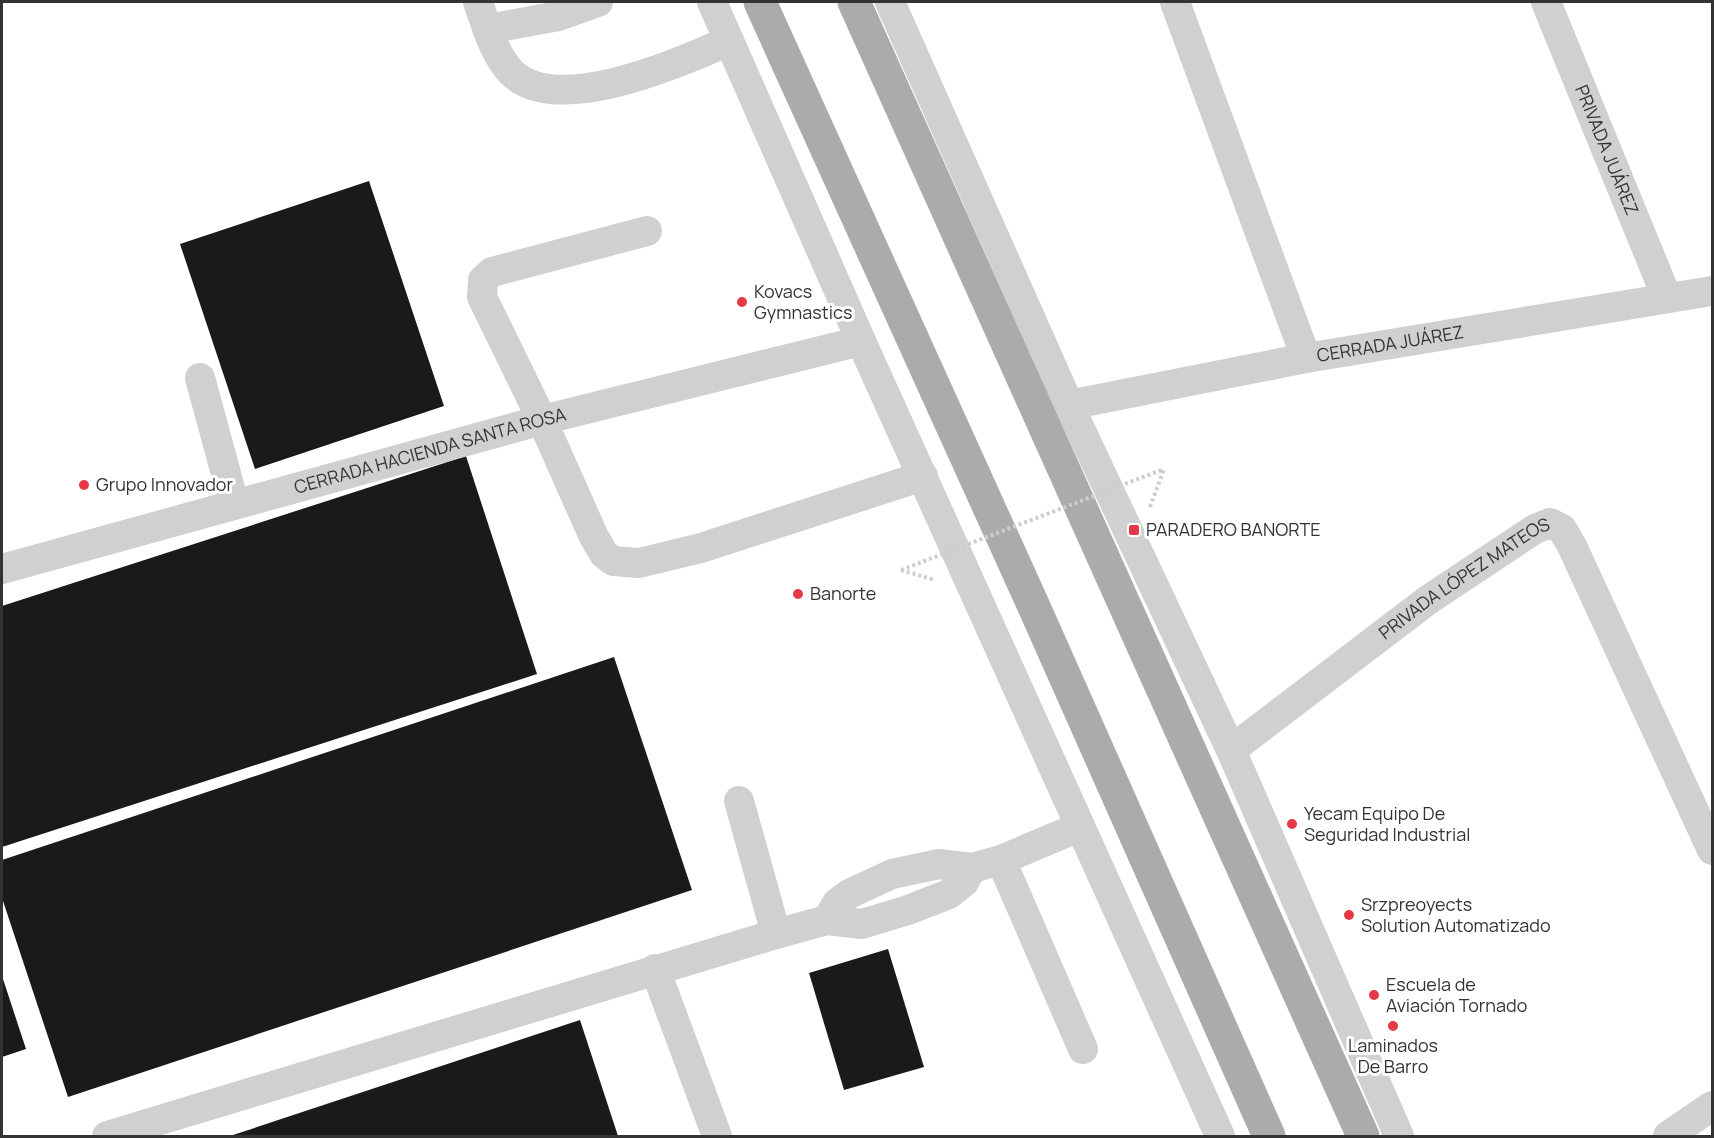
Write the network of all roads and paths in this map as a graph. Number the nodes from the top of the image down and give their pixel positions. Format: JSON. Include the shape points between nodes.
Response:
{"nodes":[{"id":1,"x":478,"y":2,"type":"edge"},
{"id":2,"x":598,"y":2,"type":"edge"},
{"id":3,"x":712,"y":2,"type":"edge"},
{"id":4,"x":760,"y":2,"type":"edge"},
{"id":5,"x":854,"y":2,"type":"edge"},
{"id":6,"x":890,"y":2,"type":"edge"},
{"id":7,"x":1175,"y":2,"type":"edge"},
{"id":8,"x":1546,"y":2,"type":"edge"},
{"id":9,"x":488,"y":29,"type":"junction"},
{"id":10,"x":729,"y":41,"type":"junction"},
{"id":11,"x":647,"y":231,"type":"dead end"},
{"id":12,"x":1713,"y":291,"type":"edge"},
{"id":13,"x":1667,"y":298,"type":"junction"},
{"id":14,"x":861,"y":341,"type":"junction"},
{"id":15,"x":1306,"y":358,"type":"junction"},
{"id":16,"x":200,"y":378,"type":"dead end"},
{"id":17,"x":1069,"y":405,"type":"junction"},
{"id":18,"x":542,"y":420,"type":"junction"},
{"id":19,"x":1164,"y":469,"type":"dead end"},
{"id":20,"x":923,"y":476,"type":"junction"},
{"id":21,"x":234,"y":503,"type":"junction"},
{"id":22,"x":2,"y":569,"type":"edge"},
{"id":23,"x":902,"y":570,"type":"dead end"},
{"id":24,"x":1231,"y":750,"type":"junction"},
{"id":25,"x":739,"y":801,"type":"dead end"},
{"id":26,"x":1079,"y":826,"type":"junction"},
{"id":27,"x":1713,"y":850,"type":"edge"},
{"id":28,"x":1001,"y":860,"type":"junction"},
{"id":29,"x":972,"y":868,"type":"junction"},
{"id":30,"x":827,"y":920,"type":"junction"},
{"id":31,"x":776,"y":934,"type":"junction"},
{"id":32,"x":655,"y":969,"type":"junction"},
{"id":33,"x":1083,"y":1049,"type":"dead end"},
{"id":34,"x":1713,"y":1106,"type":"edge"},
{"id":35,"x":107,"y":1137,"type":"edge"},
{"id":36,"x":717,"y":1137,"type":"edge"},
{"id":37,"x":1220,"y":1137,"type":"edge"},
{"id":38,"x":1269,"y":1137,"type":"edge"},
{"id":39,"x":1363,"y":1137,"type":"edge"},
{"id":40,"x":1399,"y":1137,"type":"edge"},
{"id":41,"x":1668,"y":1137,"type":"edge"}],
"edges":[{"from":1,"to":9,"type":"street"},
{"from":2,"to":9,"type":"street","via":[[559,16]]},
{"from":3,"to":10,"type":"street"},
{"from":4,"to":38,"type":"main road"},
{"from":5,"to":39,"type":"main road"},
{"from":6,"to":17,"type":"street"},
{"from":7,"to":15,"type":"street"},
{"from":8,"to":13,"type":"street","name":"PRIVADA JUÁREZ"},
{"from":9,"to":10,"type":"street","via":[[512,72],[528,84],[563,91],[596,86],[679,62]]},
{"from":10,"to":14,"type":"street"},
{"from":11,"to":18,"type":"street","via":[[509,266],[483,280],[482,297]]},
{"from":12,"to":13,"type":"street","name":"CERRADA JUÁREZ"},
{"from":13,"to":15,"type":"street","name":"CERRADA JUÁREZ"},
{"from":14,"to":18,"type":"street","name":"CERRADA HACIENDA SANTA ROSA"},
{"from":14,"to":20,"type":"street"},
{"from":15,"to":17,"type":"street","name":"CERRADA JUÁREZ"},
{"from":16,"to":21,"type":"street"},
{"from":17,"to":24,"type":"street"},
{"from":18,"to":20,"type":"street","via":[[594,537],[604,554],[622,564],[701,548]]},
{"from":18,"to":21,"type":"street","name":"CERRADA HACIENDA SANTA ROSA"},
{"from":19,"to":23,"type":"path","bridge":true},
{"from":20,"to":26,"type":"street"},
{"from":21,"to":22,"type":"street","name":"CERRADA HACIENDA SANTA ROSA"},
{"from":24,"to":27,"type":"street","name":"PRIVADA LÓPEZ MATEOS","via":[[1428,600],[1550,523],[1562,529],[1567,538]]},
{"from":24,"to":40,"type":"street"},
{"from":25,"to":31,"type":"street"},
{"from":26,"to":28,"type":"street"},
{"from":26,"to":37,"type":"street"},
{"from":28,"to":29,"type":"street"},
{"from":28,"to":33,"type":"street"},
{"from":29,"to":30,"type":"street","via":[[964,882],[949,894],[908,910],[862,924]]},
{"from":29,"to":30,"type":"street","via":[[939,864],[892,874],[849,894],[837,903]]},
{"from":30,"to":31,"type":"street"},
{"from":31,"to":32,"type":"street"},
{"from":32,"to":35,"type":"street"},
{"from":32,"to":36,"type":"street"},
{"from":34,"to":41,"type":"street"}]}
